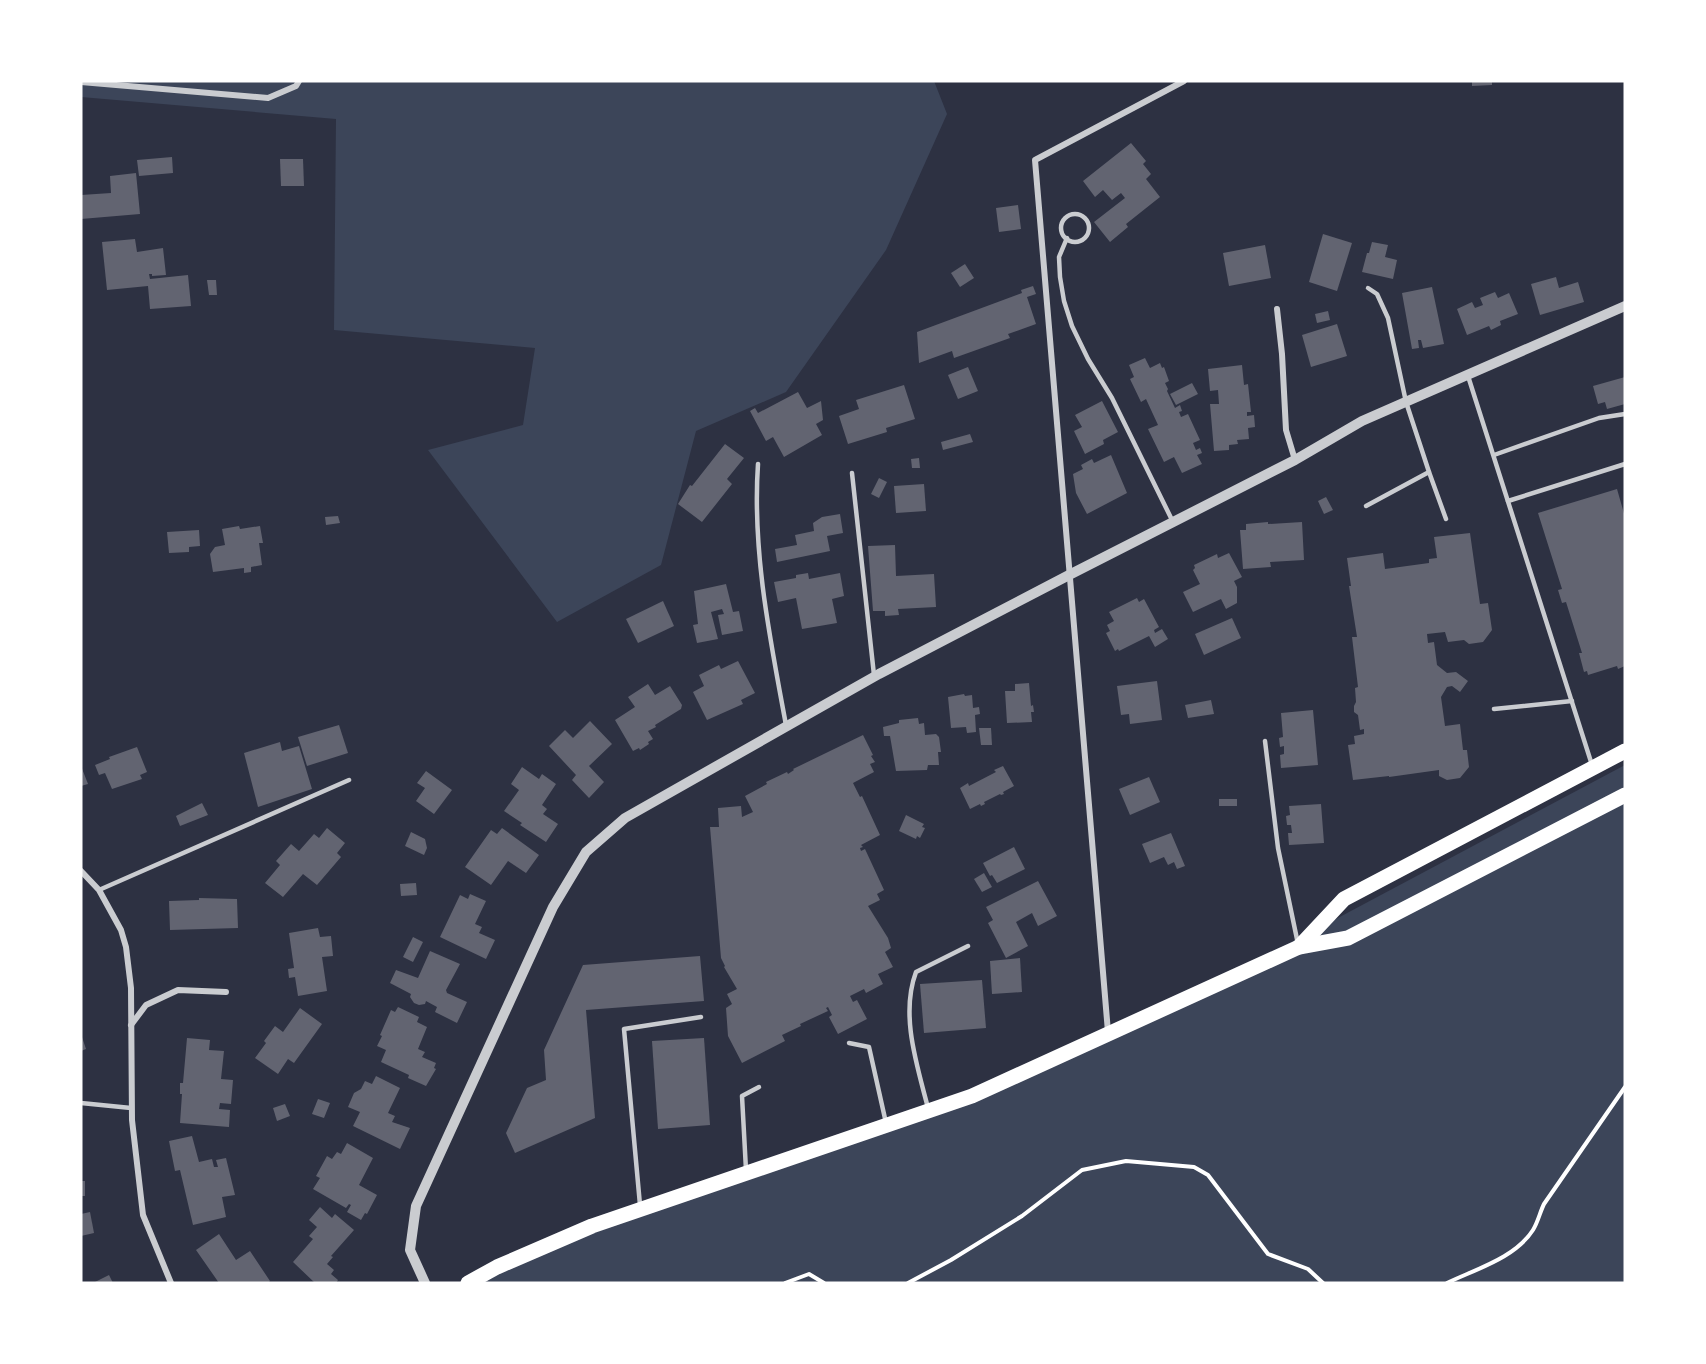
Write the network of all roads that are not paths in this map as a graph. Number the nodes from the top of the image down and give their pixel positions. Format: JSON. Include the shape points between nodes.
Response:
{"nodes":[{"id":1,"x":81,"y":81,"type":"edge"},
{"id":2,"x":299,"y":81,"type":"edge"},
{"id":3,"x":1184,"y":81,"type":"edge"},
{"id":4,"x":1066,"y":238,"type":"junction"},
{"id":5,"x":1368,"y":288,"type":"dead end"},
{"id":6,"x":1625,"y":306,"type":"edge"},
{"id":7,"x":1277,"y":309,"type":"dead end"},
{"id":8,"x":1468,"y":375,"type":"junction"},
{"id":9,"x":1406,"y":402,"type":"junction"},
{"id":10,"x":1625,"y":414,"type":"edge"},
{"id":11,"x":1494,"y":455,"type":"junction"},
{"id":12,"x":1295,"y":460,"type":"junction"},
{"id":13,"x":758,"y":464,"type":"dead end"},
{"id":14,"x":1625,"y":464,"type":"edge"},
{"id":15,"x":1429,"y":472,"type":"junction"},
{"id":16,"x":852,"y":473,"type":"dead end"},
{"id":17,"x":1508,"y":501,"type":"junction"},
{"id":18,"x":1366,"y":506,"type":"dead end"},
{"id":19,"x":1446,"y":519,"type":"dead end"},
{"id":20,"x":1173,"y":522,"type":"junction"},
{"id":21,"x":1071,"y":574,"type":"junction"},
{"id":22,"x":874,"y":677,"type":"junction"},
{"id":23,"x":1572,"y":700,"type":"junction"},
{"id":24,"x":1494,"y":709,"type":"dead end"},
{"id":25,"x":786,"y":727,"type":"junction"},
{"id":26,"x":1265,"y":741,"type":"dead end"},
{"id":27,"x":1625,"y":751,"type":"edge"},
{"id":28,"x":1593,"y":768,"type":"junction"},
{"id":29,"x":349,"y":780,"type":"dead end"},
{"id":30,"x":1625,"y":795,"type":"edge"},
{"id":31,"x":81,"y":871,"type":"edge"},
{"id":32,"x":99,"y":890,"type":"junction"},
{"id":33,"x":968,"y":946,"type":"dead end"},
{"id":34,"x":1299,"y":947,"type":"junction"},
{"id":35,"x":226,"y":992,"type":"dead end"},
{"id":36,"x":701,"y":1017,"type":"dead end"},
{"id":37,"x":131,"y":1025,"type":"junction"},
{"id":38,"x":1108,"y":1035,"type":"junction"},
{"id":39,"x":849,"y":1043,"type":"dead end"},
{"id":40,"x":759,"y":1087,"type":"dead end"},
{"id":41,"x":81,"y":1103,"type":"edge"},
{"id":42,"x":131,"y":1108,"type":"junction"},
{"id":43,"x":928,"y":1111,"type":"junction"},
{"id":44,"x":887,"y":1125,"type":"junction"},
{"id":45,"x":746,"y":1173,"type":"junction"},
{"id":46,"x":640,"y":1208,"type":"junction"},
{"id":47,"x":171,"y":1283,"type":"edge"},
{"id":48,"x":425,"y":1283,"type":"edge"},
{"id":49,"x":468,"y":1283,"type":"edge"}],
"edges":[{"from":1,"to":2,"type":"street","via":[[268,98]]},
{"from":3,"to":21,"type":"street","via":[[1035,160]]},
{"from":4,"to":4,"type":"lane","via":[[1063,221],[1070,215],[1083,216],[1088,223],[1086,236],[1075,241]]},
{"from":4,"to":20,"type":"lane","via":[[1059,256],[1060,277],[1072,326]]},
{"from":5,"to":9,"type":"lane","via":[[1377,294],[1388,318]]},
{"from":6,"to":8,"type":"street"},
{"from":7,"to":12,"type":"street","via":[[1286,430]]},
{"from":8,"to":9,"type":"street"},
{"from":8,"to":11,"type":"lane"},
{"from":9,"to":12,"type":"street","via":[[1362,421]]},
{"from":9,"to":15,"type":"lane"},
{"from":10,"to":11,"type":"lane","via":[[1599,418]]},
{"from":11,"to":17,"type":"lane"},
{"from":12,"to":20,"type":"street"},
{"from":13,"to":25,"type":"lane","via":[[756,497],[767,623]]},
{"from":14,"to":17,"type":"lane"},
{"from":15,"to":18,"type":"lane"},
{"from":15,"to":19,"type":"lane"},
{"from":16,"to":22,"type":"lane"},
{"from":17,"to":23,"type":"lane"},
{"from":20,"to":21,"type":"street"},
{"from":21,"to":22,"type":"street"},
{"from":21,"to":38,"type":"street"},
{"from":22,"to":25,"type":"street"},
{"from":23,"to":24,"type":"lane"},
{"from":23,"to":28,"type":"lane"},
{"from":25,"to":48,"type":"street","via":[[625,819],[586,852],[553,907],[416,1206],[410,1250]]},
{"from":26,"to":34,"type":"lane","via":[[1278,848]]},
{"from":27,"to":28,"type":"main road"},
{"from":28,"to":34,"type":"main road","via":[[1344,899]]},
{"from":29,"to":32,"type":"lane"},
{"from":30,"to":34,"type":"main road","via":[[1348,938]]},
{"from":31,"to":32,"type":"street"},
{"from":32,"to":37,"type":"street","via":[[126,947]]},
{"from":33,"to":43,"type":"lane","via":[[916,972],[911,985],[908,1008]]},
{"from":34,"to":38,"type":"main road"},
{"from":35,"to":37,"type":"street","via":[[178,990],[146,1005]]},
{"from":36,"to":46,"type":"lane","via":[[624,1029]]},
{"from":37,"to":42,"type":"street"},
{"from":38,"to":43,"type":"main road","via":[[972,1096]]},
{"from":39,"to":44,"type":"lane","via":[[869,1047]]},
{"from":40,"to":45,"type":"lane","via":[[742,1096]]},
{"from":41,"to":42,"type":"lane"},
{"from":42,"to":47,"type":"street","via":[[143,1215]]},
{"from":43,"to":44,"type":"main road"},
{"from":44,"to":45,"type":"main road"},
{"from":45,"to":46,"type":"main road"},
{"from":46,"to":49,"type":"main road"}]}
